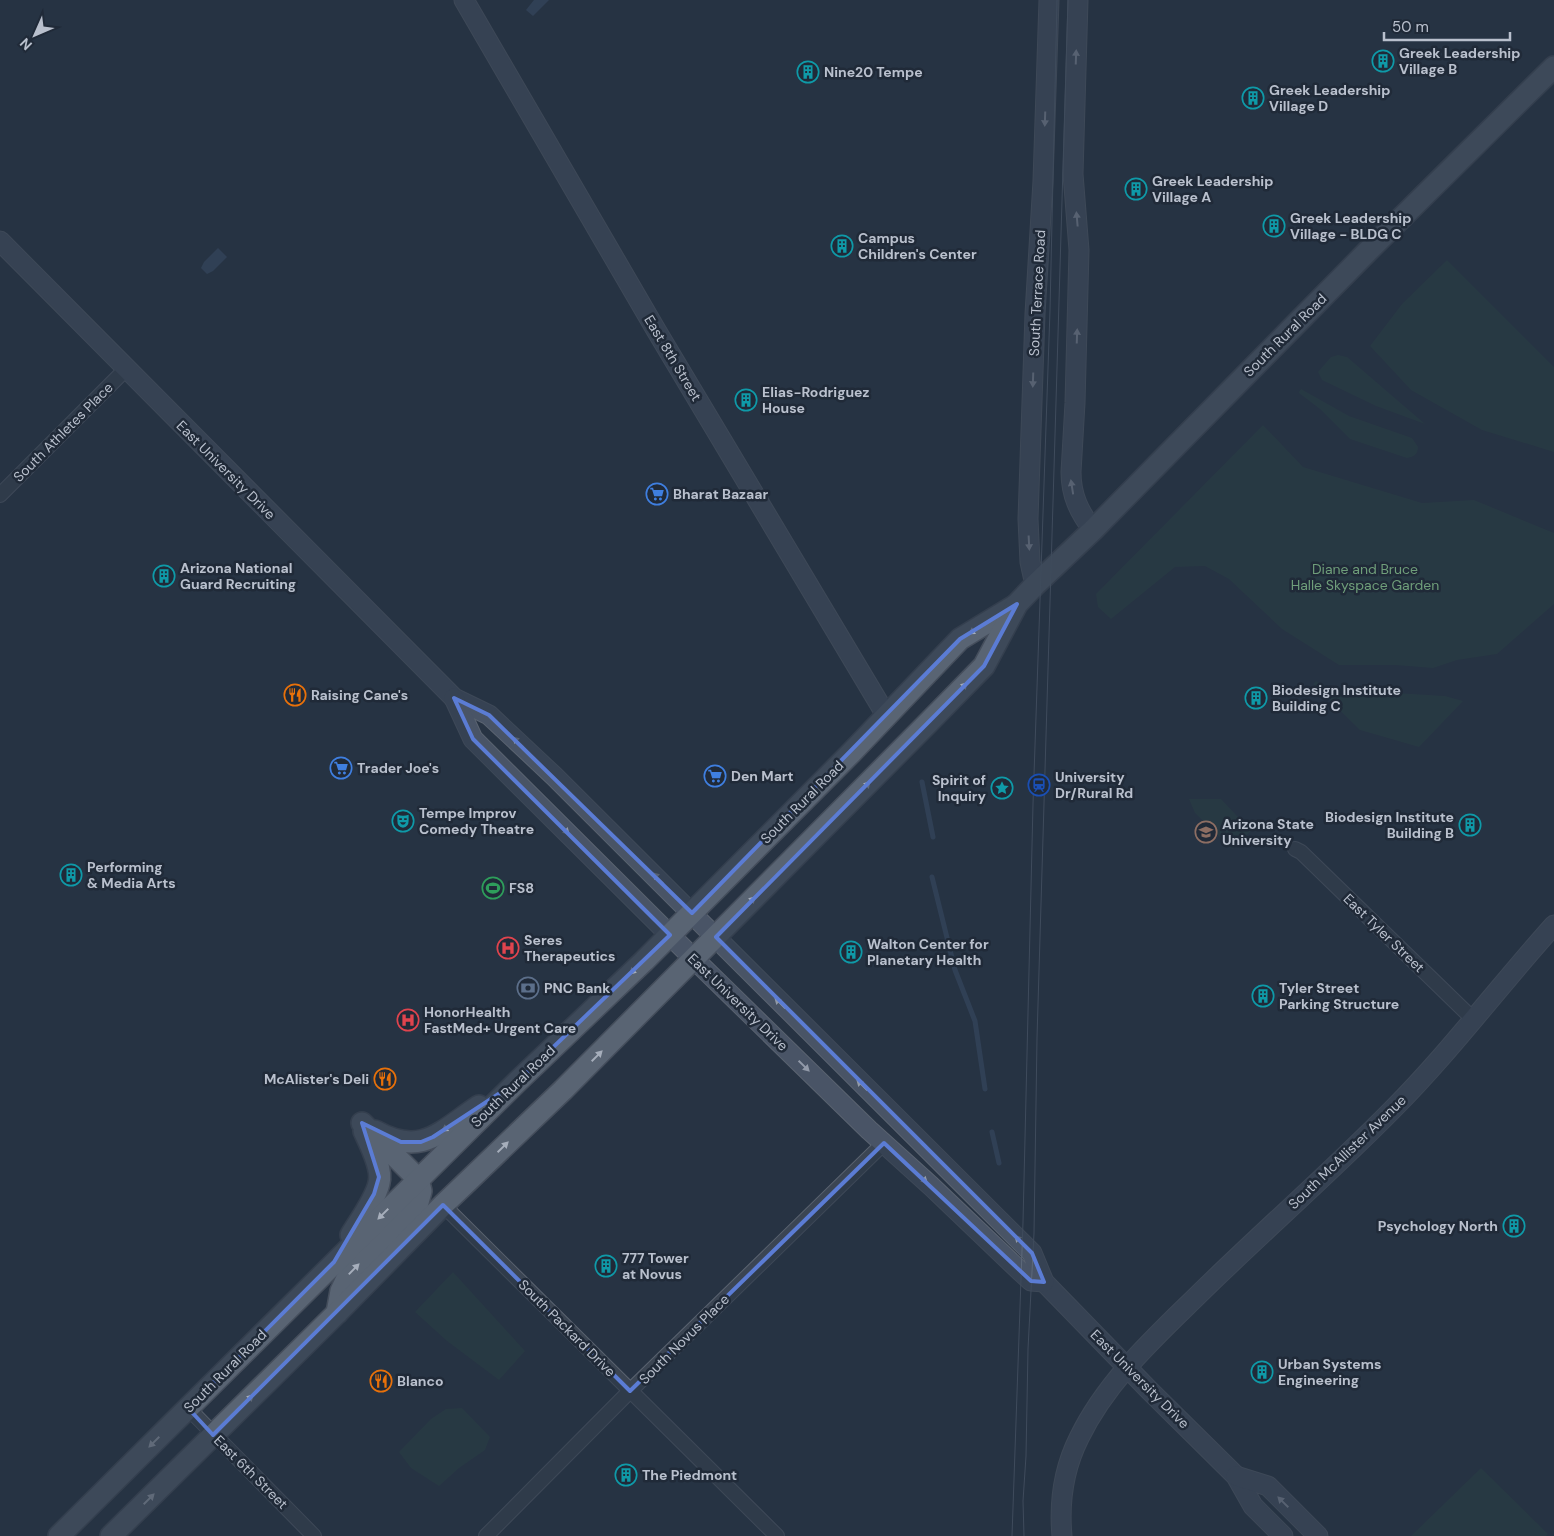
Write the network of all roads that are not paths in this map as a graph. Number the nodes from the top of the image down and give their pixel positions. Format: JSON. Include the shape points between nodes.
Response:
{"nodes":[{"id":1,"x":464,"y":0,"type":"edge"},
{"id":2,"x":1049,"y":0,"type":"edge"},
{"id":3,"x":1078,"y":0,"type":"edge"},
{"id":4,"x":1554,"y":67,"type":"edge"},
{"id":5,"x":0,"y":241,"type":"edge"},
{"id":6,"x":126,"y":369,"type":"junction"},
{"id":7,"x":0,"y":495,"type":"edge"},
{"id":8,"x":1093,"y":530,"type":"junction"},
{"id":9,"x":1035,"y":585,"type":"junction"},
{"id":10,"x":1017,"y":604,"type":"junction"},
{"id":11,"x":454,"y":698,"type":"junction"},
{"id":12,"x":886,"y":715,"type":"junction"},
{"id":13,"x":1295,"y":849,"type":"dead end"},
{"id":14,"x":692,"y":912,"type":"junction"},
{"id":15,"x":1554,"y":925,"type":"edge"},
{"id":16,"x":670,"y":935,"type":"junction"},
{"id":17,"x":716,"y":937,"type":"junction"},
{"id":18,"x":694,"y":959,"type":"junction"},
{"id":19,"x":1473,"y":1019,"type":"junction"},
{"id":20,"x":518,"y":1081,"type":"junction"},
{"id":21,"x":362,"y":1124,"type":"junction"},
{"id":22,"x":884,"y":1143,"type":"junction"},
{"id":23,"x":418,"y":1180,"type":"junction"},
{"id":24,"x":443,"y":1205,"type":"junction"},
{"id":25,"x":334,"y":1262,"type":"junction"},
{"id":26,"x":1044,"y":1282,"type":"junction"},
{"id":27,"x":337,"y":1313,"type":"junction"},
{"id":28,"x":1127,"y":1368,"type":"junction"},
{"id":29,"x":630,"y":1391,"type":"junction"},
{"id":30,"x":188,"y":1408,"type":"junction"},
{"id":31,"x":213,"y":1435,"type":"junction"},
{"id":32,"x":1236,"y":1476,"type":"junction"},
{"id":33,"x":59,"y":1536,"type":"edge"},
{"id":34,"x":111,"y":1536,"type":"edge"},
{"id":35,"x":314,"y":1536,"type":"edge"},
{"id":36,"x":486,"y":1536,"type":"edge"},
{"id":37,"x":776,"y":1536,"type":"edge"},
{"id":38,"x":1062,"y":1536,"type":"edge"},
{"id":39,"x":1283,"y":1536,"type":"edge"},
{"id":40,"x":1318,"y":1536,"type":"edge"}],
"edges":[{"from":1,"to":12,"type":"main road","name":"East 8th Street"},
{"from":2,"to":9,"type":"main road","name":"South Terrace Road","one_way":true,"via":[[1028,520],[1030,562]]},
{"from":8,"to":3,"type":"main road","one_way":true,"via":[[1077,504],[1071,472],[1079,259],[1073,174]]},
{"from":4,"to":8,"type":"main road","name":"South Rural Road"},
{"from":5,"to":6,"type":"main road","name":"East University Drive"},
{"from":6,"to":7,"type":"street","name":"South Athletes Place"},
{"from":6,"to":11,"type":"main road","name":"East University Drive"},
{"from":8,"to":9,"type":"main road","name":"South Rural Road"},
{"from":9,"to":10,"type":"main road","name":"South Rural Road"},
{"from":10,"to":12,"type":"main road","name":"South Rural Road","one_way":true,"via":[[960,639]]},
{"from":17,"to":10,"type":"main road","name":"South Rural Road","one_way":true,"via":[[984,666]]},
{"from":14,"to":11,"type":"main road","name":"East University Drive","one_way":true,"via":[[489,714]]},
{"from":11,"to":16,"type":"main road","name":"East University Drive","one_way":true,"via":[[473,738]]},
{"from":12,"to":14,"type":"main road","name":"South Rural Road"},
{"from":13,"to":19,"type":"street","name":"East Tyler Street"},
{"from":14,"to":16,"type":"main road","name":"South Rural Road"},
{"from":14,"to":17,"type":"main road","name":"East University Drive"},
{"from":15,"to":19,"type":"main road","name":"South McAllister Avenue"},
{"from":16,"to":18,"type":"main road","name":"East University Drive"},
{"from":16,"to":20,"type":"main road","name":"South Rural Road","one_way":true},
{"from":17,"to":18,"type":"main road","name":"South Rural Road"},
{"from":26,"to":17,"type":"main road","name":"East University Drive","one_way":true,"via":[[1032,1254]]},
{"from":18,"to":22,"type":"main road","name":"East University Drive","one_way":true},
{"from":24,"to":18,"type":"main road","name":"South Rural Road","one_way":true},
{"from":19,"to":28,"type":"main road","name":"South McAllister Avenue","via":[[1393,1109],[1326,1176],[1243,1250],[1149,1342]]},
{"from":20,"to":21,"type":"main road","one_way":true,"via":[[421,1142],[401,1142]]},
{"from":20,"to":23,"type":"main road","name":"South Rural Road"},
{"from":21,"to":23,"type":"main road"},
{"from":21,"to":25,"type":"main road","via":[[376,1160],[379,1183]]},
{"from":22,"to":26,"type":"main road","name":"East University Drive","one_way":true,"via":[[1031,1281]]},
{"from":22,"to":29,"type":"street","name":"South Novus Place"},
{"from":23,"to":25,"type":"main road","name":"South Rural Road","one_way":true},
{"from":27,"to":23,"type":"main road","one_way":true,"via":[[341,1291],[349,1274],[417,1206],[421,1191]]},
{"from":24,"to":27,"type":"main road","name":"South Rural Road"},
{"from":24,"to":29,"type":"street","name":"South Packard Drive"},
{"from":25,"to":30,"type":"main road","name":"South Rural Road"},
{"from":26,"to":28,"type":"main road","name":"East University Drive"},
{"from":31,"to":27,"type":"main road","name":"South Rural Road","one_way":true},
{"from":28,"to":32,"type":"main road","name":"East University Drive"},
{"from":28,"to":38,"type":"main road","name":"South McAllister Avenue","via":[[1097,1406],[1073,1452],[1063,1488]]},
{"from":29,"to":36,"type":"street","name":"South Novus Place"},
{"from":29,"to":37,"type":"street","name":"South Packard Drive"},
{"from":30,"to":31,"type":"street","name":"East 6th Street"},
{"from":30,"to":33,"type":"main road","name":"South Rural Road","one_way":true},
{"from":34,"to":31,"type":"main road","name":"South Rural Road","one_way":true},
{"from":31,"to":35,"type":"street","name":"East 6th Street"},
{"from":32,"to":39,"type":"main road","name":"East University Drive","via":[[1253,1506]]},
{"from":40,"to":32,"type":"main road","name":"East University Drive","one_way":true,"via":[[1268,1486]]}]}
